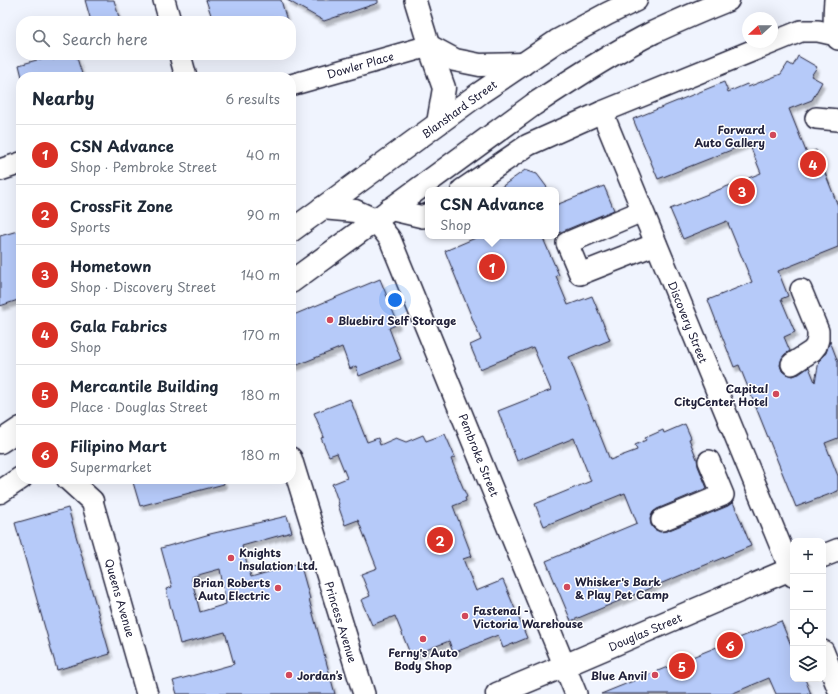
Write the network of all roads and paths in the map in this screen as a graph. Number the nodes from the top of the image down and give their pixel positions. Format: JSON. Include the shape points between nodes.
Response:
{"nodes":[{"id":1,"x":164,"y":0,"type":"edge"},
{"id":2,"x":415,"y":0,"type":"edge"},
{"id":3,"x":636,"y":0,"type":"edge"},
{"id":4,"x":728,"y":0,"type":"edge"},
{"id":5,"x":834,"y":0,"type":"edge"},
{"id":6,"x":169,"y":16,"type":"edge"},
{"id":7,"x":837,"y":37,"type":"edge"},
{"id":8,"x":429,"y":46,"type":"junction"},
{"id":9,"x":181,"y":60,"type":"edge"},
{"id":10,"x":523,"y":64,"type":"junction"},
{"id":11,"x":185,"y":72,"type":"edge"},
{"id":12,"x":296,"y":84,"type":"edge"},
{"id":13,"x":602,"y":112,"type":"junction"},
{"id":14,"x":816,"y":118,"type":"dead end"},
{"id":15,"x":838,"y":120,"type":"edge"},
{"id":16,"x":438,"y":123,"type":"junction"},
{"id":17,"x":16,"y":165,"type":"edge"},
{"id":18,"x":0,"y":170,"type":"edge"},
{"id":19,"x":466,"y":187,"type":"edge"},
{"id":20,"x":322,"y":208,"type":"junction"},
{"id":21,"x":642,"y":211,"type":"junction"},
{"id":22,"x":382,"y":214,"type":"junction"},
{"id":23,"x":425,"y":216,"type":"edge"},
{"id":24,"x":296,"y":227,"type":"edge"},
{"id":25,"x":656,"y":244,"type":"junction"},
{"id":26,"x":296,"y":278,"type":"edge"},
{"id":27,"x":801,"y":290,"type":"dead end"},
{"id":28,"x":792,"y":364,"type":"dead end"},
{"id":29,"x":16,"y":431,"type":"edge"},
{"id":30,"x":0,"y":442,"type":"edge"},
{"id":31,"x":748,"y":468,"type":"junction"},
{"id":32,"x":296,"y":474,"type":"edge"},
{"id":33,"x":16,"y":481,"type":"edge"},
{"id":34,"x":73,"y":484,"type":"edge"},
{"id":35,"x":93,"y":484,"type":"edge"},
{"id":36,"x":0,"y":492,"type":"edge"},
{"id":37,"x":92,"y":501,"type":"junction"},
{"id":38,"x":662,"y":520,"type":"dead end"},
{"id":39,"x":838,"y":550,"type":"edge"},
{"id":40,"x":826,"y":555,"type":"edge"},
{"id":41,"x":790,"y":566,"type":"edge"},
{"id":42,"x":790,"y":572,"type":"edge"},
{"id":43,"x":826,"y":658,"type":"edge"},
{"id":44,"x":564,"y":666,"type":"junction"},
{"id":45,"x":838,"y":688,"type":"edge"},
{"id":46,"x":147,"y":694,"type":"edge"},
{"id":47,"x":364,"y":694,"type":"edge"},
{"id":48,"x":497,"y":694,"type":"edge"},
{"id":49,"x":576,"y":694,"type":"edge"}],
"edges":[{"from":1,"to":6,"type":"street"},
{"from":2,"to":8,"type":"street"},
{"from":3,"to":10,"type":"main road","name":"Blanshard Street","via":[[558,41]]},
{"from":4,"to":22,"type":"main road","via":[[654,33],[565,83]]},
{"from":5,"to":7,"type":"street"},
{"from":7,"to":13,"type":"street","via":[[818,31],[801,31]]},
{"from":8,"to":10,"type":"main road","via":[[455,60],[480,65]]},
{"from":8,"to":12,"type":"street","name":"Dowler Place"},
{"from":8,"to":16,"type":"main road","via":[[444,88]]},
{"from":9,"to":11,"type":"street"},
{"from":10,"to":16,"type":"main road","name":"Blanshard Street"},
{"from":13,"to":19,"type":"street","via":[[528,145]]},
{"from":13,"to":21,"type":"street","name":"Discovery Street"},
{"from":14,"to":15,"type":"street"},
{"from":16,"to":20,"type":"main road","name":"Blanshard Street"},
{"from":17,"to":18,"type":"street"},
{"from":20,"to":22,"type":"main road"},
{"from":20,"to":24,"type":"main road","name":"Blanshard Street"},
{"from":21,"to":25,"type":"street","name":"Discovery Street"},
{"from":21,"to":25,"type":"street","via":[[567,243],[574,262],[580,274]]},
{"from":22,"to":23,"type":"street"},
{"from":22,"to":26,"type":"main road"},
{"from":22,"to":44,"type":"street","name":"Pembroke Street"},
{"from":25,"to":31,"type":"street","name":"Discovery Street"},
{"from":27,"to":28,"type":"street","via":[[818,332],[818,339],[812,351]]},
{"from":29,"to":30,"type":"main road"},
{"from":31,"to":38,"type":"street","via":[[713,470],[723,495]]},
{"from":31,"to":41,"type":"street","name":"Discovery Street"},
{"from":32,"to":47,"type":"street","name":"Princess Avenue"},
{"from":33,"to":36,"type":"main road"},
{"from":34,"to":37,"type":"main road"},
{"from":35,"to":37,"type":"main road"},
{"from":37,"to":46,"type":"street","name":"Queens Avenue"},
{"from":39,"to":40,"type":"main road"},
{"from":42,"to":44,"type":"main road","name":"Douglas Street"},
{"from":43,"to":45,"type":"street"},
{"from":44,"to":48,"type":"main road","name":"Douglas Street"},
{"from":44,"to":49,"type":"street","name":"Pembroke Street"}]}
